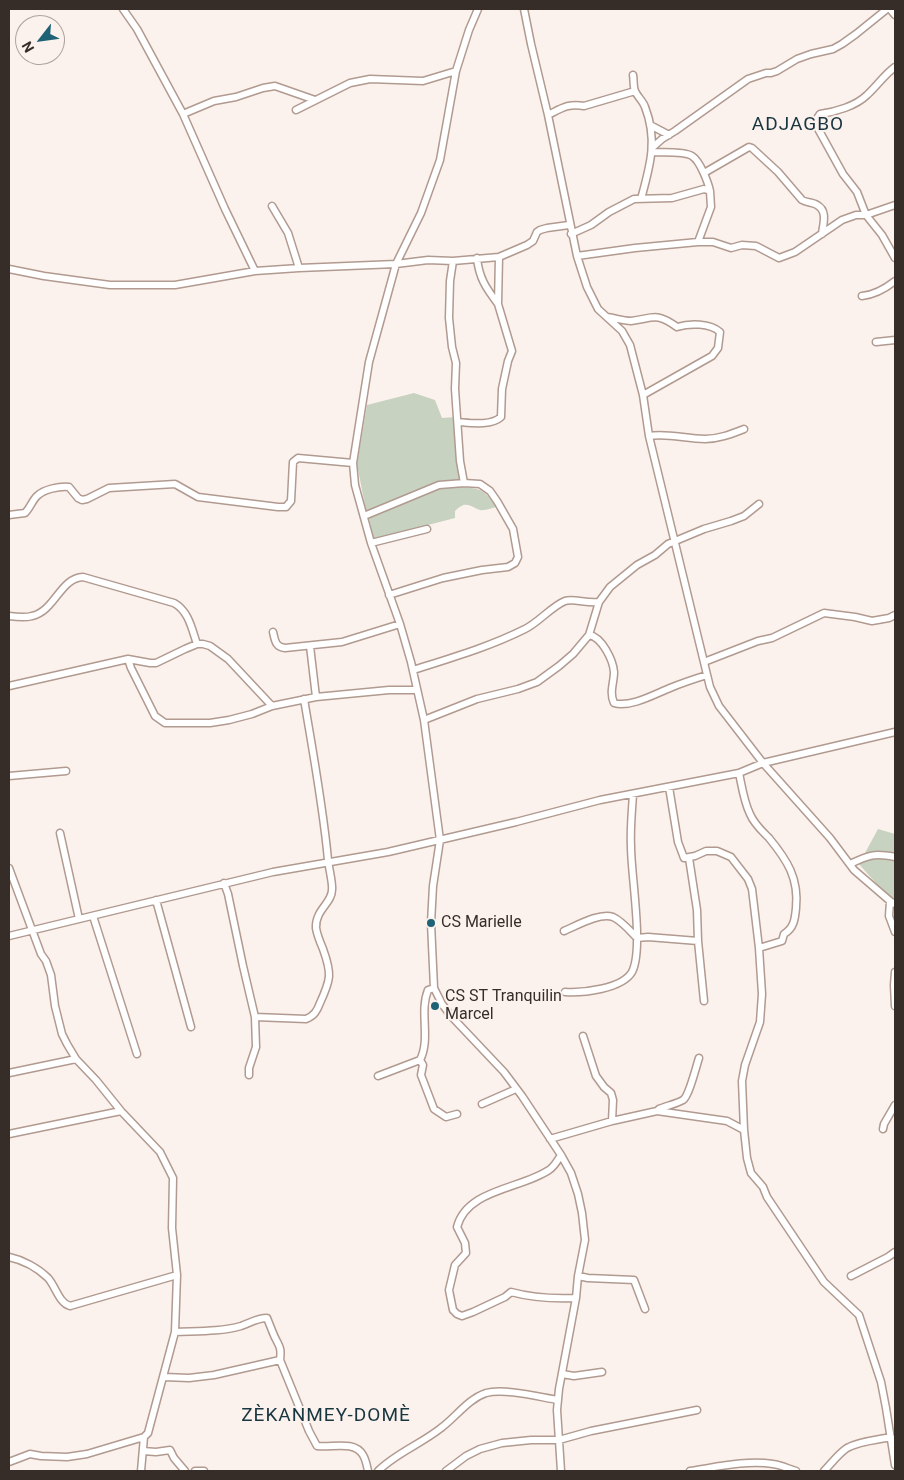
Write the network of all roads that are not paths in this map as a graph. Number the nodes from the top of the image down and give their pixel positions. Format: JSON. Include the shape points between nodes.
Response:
{"nodes":[{"id":1,"x":123,"y":9,"type":"edge"},
{"id":2,"x":478,"y":9,"type":"edge"},
{"id":3,"x":524,"y":9,"type":"edge"},
{"id":4,"x":889,"y":9,"type":"edge"},
{"id":5,"x":895,"y":15,"type":"edge"},
{"id":6,"x":895,"y":67,"type":"edge"},
{"id":7,"x":456,"y":71,"type":"junction"},
{"id":8,"x":633,"y":75,"type":"dead end"},
{"id":9,"x":635,"y":91,"type":"junction"},
{"id":10,"x":315,"y":100,"type":"junction"},
{"id":11,"x":296,"y":110,"type":"dead end"},
{"id":12,"x":183,"y":114,"type":"junction"},
{"id":13,"x":548,"y":115,"type":"junction"},
{"id":14,"x":650,"y":125,"type":"junction"},
{"id":15,"x":669,"y":135,"type":"junction"},
{"id":16,"x":652,"y":150,"type":"junction"},
{"id":17,"x":704,"y":173,"type":"junction"},
{"id":18,"x":710,"y":191,"type":"junction"},
{"id":19,"x":641,"y":199,"type":"junction"},
{"id":20,"x":895,"y":205,"type":"edge"},
{"id":21,"x":272,"y":206,"type":"dead end"},
{"id":22,"x":866,"y":215,"type":"junction"},
{"id":23,"x":569,"y":225,"type":"junction"},
{"id":24,"x":571,"y":234,"type":"junction"},
{"id":25,"x":822,"y":234,"type":"junction"},
{"id":26,"x":698,"y":242,"type":"junction"},
{"id":27,"x":499,"y":256,"type":"junction"},
{"id":28,"x":576,"y":256,"type":"junction"},
{"id":29,"x":476,"y":258,"type":"junction"},
{"id":30,"x":895,"y":258,"type":"edge"},
{"id":31,"x":453,"y":261,"type":"junction"},
{"id":32,"x":396,"y":264,"type":"junction"},
{"id":33,"x":299,"y":268,"type":"junction"},
{"id":34,"x":9,"y":269,"type":"edge"},
{"id":35,"x":255,"y":272,"type":"junction"},
{"id":36,"x":895,"y":281,"type":"edge"},
{"id":37,"x":862,"y":296,"type":"dead end"},
{"id":38,"x":498,"y":304,"type":"junction"},
{"id":39,"x":606,"y":316,"type":"junction"},
{"id":40,"x":895,"y":340,"type":"edge"},
{"id":41,"x":876,"y":342,"type":"dead end"},
{"id":42,"x":643,"y":395,"type":"junction"},
{"id":43,"x":458,"y":422,"type":"junction"},
{"id":44,"x":744,"y":429,"type":"dead end"},
{"id":45,"x":649,"y":436,"type":"junction"},
{"id":46,"x":353,"y":463,"type":"junction"},
{"id":47,"x":464,"y":483,"type":"junction"},
{"id":48,"x":759,"y":504,"type":"dead end"},
{"id":49,"x":9,"y":515,"type":"edge"},
{"id":50,"x":364,"y":516,"type":"junction"},
{"id":51,"x":427,"y":529,"type":"dead end"},
{"id":52,"x":675,"y":540,"type":"junction"},
{"id":53,"x":371,"y":543,"type":"junction"},
{"id":54,"x":389,"y":594,"type":"junction"},
{"id":55,"x":599,"y":602,"type":"junction"},
{"id":56,"x":895,"y":615,"type":"edge"},
{"id":57,"x":9,"y":616,"type":"edge"},
{"id":58,"x":400,"y":624,"type":"junction"},
{"id":59,"x":273,"y":632,"type":"dead end"},
{"id":60,"x":589,"y":635,"type":"junction"},
{"id":61,"x":198,"y":644,"type":"junction"},
{"id":62,"x":310,"y":646,"type":"junction"},
{"id":63,"x":128,"y":659,"type":"junction"},
{"id":64,"x":704,"y":662,"type":"junction"},
{"id":65,"x":413,"y":670,"type":"junction"},
{"id":66,"x":707,"y":675,"type":"junction"},
{"id":67,"x":9,"y":686,"type":"edge"},
{"id":68,"x":417,"y":690,"type":"junction"},
{"id":69,"x":316,"y":697,"type":"junction"},
{"id":70,"x":304,"y":699,"type":"junction"},
{"id":71,"x":272,"y":706,"type":"junction"},
{"id":72,"x":424,"y":720,"type":"junction"},
{"id":73,"x":895,"y":732,"type":"edge"},
{"id":74,"x":763,"y":764,"type":"junction"},
{"id":75,"x":66,"y":770,"type":"dead end"},
{"id":76,"x":739,"y":773,"type":"junction"},
{"id":77,"x":9,"y":776,"type":"edge"},
{"id":78,"x":670,"y":787,"type":"junction"},
{"id":79,"x":632,"y":794,"type":"junction"},
{"id":80,"x":60,"y":833,"type":"dead end"},
{"id":81,"x":440,"y":840,"type":"junction"},
{"id":82,"x":895,"y":857,"type":"edge"},
{"id":83,"x":690,"y":858,"type":"junction"},
{"id":84,"x":328,"y":862,"type":"junction"},
{"id":85,"x":850,"y":864,"type":"junction"},
{"id":86,"x":9,"y":870,"type":"edge"},
{"id":87,"x":224,"y":883,"type":"junction"},
{"id":88,"x":156,"y":900,"type":"junction"},
{"id":89,"x":892,"y":902,"type":"edge"},
{"id":90,"x":93,"y":916,"type":"junction"},
{"id":91,"x":79,"y":919,"type":"junction"},
{"id":92,"x":31,"y":931,"type":"junction"},
{"id":93,"x":564,"y":931,"type":"dead end"},
{"id":94,"x":895,"y":932,"type":"edge"},
{"id":95,"x":9,"y":936,"type":"edge"},
{"id":96,"x":637,"y":938,"type":"junction"},
{"id":97,"x":698,"y":941,"type":"junction"},
{"id":98,"x":759,"y":948,"type":"junction"},
{"id":99,"x":895,"y":972,"type":"edge"},
{"id":100,"x":434,"y":988,"type":"junction"},
{"id":101,"x":565,"y":992,"type":"dead end"},
{"id":102,"x":704,"y":1001,"type":"dead end"},
{"id":103,"x":895,"y":1006,"type":"edge"},
{"id":104,"x":255,"y":1017,"type":"junction"},
{"id":105,"x":191,"y":1027,"type":"dead end"},
{"id":106,"x":583,"y":1036,"type":"dead end"},
{"id":107,"x":137,"y":1054,"type":"dead end"},
{"id":108,"x":699,"y":1058,"type":"dead end"},
{"id":109,"x":76,"y":1059,"type":"junction"},
{"id":110,"x":420,"y":1060,"type":"junction"},
{"id":111,"x":9,"y":1073,"type":"edge"},
{"id":112,"x":249,"y":1075,"type":"dead end"},
{"id":113,"x":378,"y":1076,"type":"dead end"},
{"id":114,"x":516,"y":1089,"type":"junction"},
{"id":115,"x":482,"y":1104,"type":"dead end"},
{"id":116,"x":895,"y":1105,"type":"edge"},
{"id":117,"x":121,"y":1111,"type":"junction"},
{"id":118,"x":657,"y":1111,"type":"junction"},
{"id":119,"x":457,"y":1114,"type":"dead end"},
{"id":120,"x":612,"y":1121,"type":"junction"},
{"id":121,"x":883,"y":1129,"type":"dead end"},
{"id":122,"x":744,"y":1130,"type":"junction"},
{"id":123,"x":9,"y":1134,"type":"edge"},
{"id":124,"x":550,"y":1139,"type":"junction"},
{"id":125,"x":561,"y":1155,"type":"junction"},
{"id":126,"x":895,"y":1252,"type":"edge"},
{"id":127,"x":9,"y":1257,"type":"edge"},
{"id":128,"x":176,"y":1275,"type":"junction"},
{"id":129,"x":578,"y":1276,"type":"junction"},
{"id":130,"x":851,"y":1276,"type":"dead end"},
{"id":131,"x":576,"y":1298,"type":"junction"},
{"id":132,"x":645,"y":1309,"type":"dead end"},
{"id":133,"x":175,"y":1332,"type":"junction"},
{"id":134,"x":280,"y":1360,"type":"junction"},
{"id":135,"x":602,"y":1372,"type":"dead end"},
{"id":136,"x":562,"y":1374,"type":"junction"},
{"id":137,"x":164,"y":1378,"type":"junction"},
{"id":138,"x":558,"y":1400,"type":"junction"},
{"id":139,"x":696,"y":1410,"type":"dead end"},
{"id":140,"x":144,"y":1437,"type":"junction"},
{"id":141,"x":890,"y":1437,"type":"junction"},
{"id":142,"x":559,"y":1440,"type":"junction"},
{"id":143,"x":143,"y":1451,"type":"junction"},
{"id":144,"x":9,"y":1462,"type":"edge"},
{"id":145,"x":895,"y":1466,"type":"edge"},
{"id":146,"x":141,"y":1471,"type":"edge"},
{"id":147,"x":185,"y":1471,"type":"edge"},
{"id":148,"x":195,"y":1471,"type":"edge"},
{"id":149,"x":204,"y":1471,"type":"edge"},
{"id":150,"x":368,"y":1471,"type":"edge"},
{"id":151,"x":378,"y":1471,"type":"edge"},
{"id":152,"x":446,"y":1471,"type":"edge"},
{"id":153,"x":561,"y":1471,"type":"edge"},
{"id":154,"x":690,"y":1471,"type":"edge"},
{"id":155,"x":796,"y":1471,"type":"edge"},
{"id":156,"x":824,"y":1471,"type":"edge"}],
"edges":[{"from":1,"to":12,"type":"street"},
{"from":2,"to":7,"type":"street"},
{"from":3,"to":13,"type":"street"},
{"from":4,"to":5,"type":"street"},
{"from":4,"to":15,"type":"street","via":[[832,49],[748,79]]},
{"from":6,"to":22,"type":"street","via":[[867,96],[820,114],[816,120],[833,157],[857,192]]},
{"from":7,"to":10,"type":"street","via":[[423,81],[370,79],[350,82]]},
{"from":7,"to":32,"type":"street","via":[[440,160],[421,213]]},
{"from":8,"to":9,"type":"street"},
{"from":9,"to":13,"type":"street","via":[[584,106],[567,106]]},
{"from":9,"to":14,"type":"street","via":[[645,106]]},
{"from":10,"to":11,"type":"street"},
{"from":10,"to":12,"type":"street","via":[[275,86],[214,101]]},
{"from":12,"to":35,"type":"street"},
{"from":13,"to":23,"type":"street"},
{"from":14,"to":15,"type":"street"},
{"from":14,"to":16,"type":"street"},
{"from":15,"to":16,"type":"street"},
{"from":16,"to":17,"type":"street","via":[[692,156]]},
{"from":16,"to":19,"type":"street"},
{"from":17,"to":18,"type":"street"},
{"from":17,"to":25,"type":"street","via":[[752,148],[802,200],[822,209]]},
{"from":18,"to":19,"type":"street","via":[[704,189],[672,198]]},
{"from":18,"to":26,"type":"street","via":[[711,207]]},
{"from":19,"to":24,"type":"street","via":[[628,201]]},
{"from":20,"to":22,"type":"street"},
{"from":21,"to":33,"type":"street","via":[[288,233]]},
{"from":22,"to":25,"type":"street","via":[[842,220]]},
{"from":22,"to":30,"type":"street"},
{"from":23,"to":24,"type":"street"},
{"from":23,"to":27,"type":"street","via":[[540,230],[527,245]]},
{"from":24,"to":28,"type":"street"},
{"from":25,"to":26,"type":"street","via":[[795,252],[779,258],[756,246],[731,248],[713,242]]},
{"from":26,"to":28,"type":"street"},
{"from":27,"to":29,"type":"street"},
{"from":27,"to":38,"type":"street"},
{"from":28,"to":39,"type":"street","via":[[587,288],[598,309]]},
{"from":29,"to":31,"type":"street"},
{"from":29,"to":38,"type":"street","via":[[478,274]]},
{"from":31,"to":32,"type":"street"},
{"from":31,"to":43,"type":"street","via":[[449,318],[456,363]]},
{"from":32,"to":33,"type":"street"},
{"from":32,"to":46,"type":"street","via":[[369,362]]},
{"from":33,"to":35,"type":"street"},
{"from":34,"to":35,"type":"street","via":[[110,285],[174,285]]},
{"from":36,"to":37,"type":"street"},
{"from":38,"to":43,"type":"street","via":[[512,351],[502,389],[500,417],[493,422]]},
{"from":39,"to":42,"type":"street","via":[[622,331],[630,346]]},
{"from":39,"to":42,"type":"street","via":[[629,321],[653,316],[666,319],[677,327],[701,325],[720,332],[718,348],[712,356]]},
{"from":40,"to":41,"type":"street"},
{"from":42,"to":45,"type":"street"},
{"from":43,"to":47,"type":"street"},
{"from":44,"to":45,"type":"street","via":[[716,438],[668,434]]},
{"from":45,"to":52,"type":"street"},
{"from":46,"to":49,"type":"street","via":[[295,459],[291,501],[286,507],[198,497],[175,484],[109,488],[82,500],[69,486],[64,486],[38,495],[25,513]]},
{"from":46,"to":50,"type":"street","via":[[355,486]]},
{"from":47,"to":50,"type":"street","via":[[439,485]]},
{"from":47,"to":54,"type":"street","via":[[480,484],[497,500],[513,529],[518,557],[515,563],[443,578]]},
{"from":48,"to":52,"type":"street","via":[[744,516]]},
{"from":50,"to":53,"type":"street"},
{"from":51,"to":53,"type":"street"},
{"from":52,"to":55,"type":"street","via":[[610,587]]},
{"from":52,"to":64,"type":"street"},
{"from":53,"to":54,"type":"street"},
{"from":54,"to":58,"type":"street"},
{"from":55,"to":60,"type":"street"},
{"from":55,"to":65,"type":"street","via":[[565,601],[527,628],[474,651]]},
{"from":56,"to":64,"type":"street","via":[[872,621],[824,613],[772,638],[758,640]]},
{"from":57,"to":61,"type":"street","via":[[37,615],[72,579],[83,577],[181,607]]},
{"from":58,"to":62,"type":"street","via":[[342,642]]},
{"from":58,"to":65,"type":"street"},
{"from":59,"to":62,"type":"street","via":[[280,647]]},
{"from":60,"to":66,"type":"street","via":[[602,645],[612,663],[611,693],[614,702],[619,704],[643,700]]},
{"from":60,"to":72,"type":"street","via":[[573,654],[538,682],[477,699]]},
{"from":61,"to":63,"type":"street","via":[[156,662]]},
{"from":61,"to":71,"type":"street","via":[[210,646],[228,659]]},
{"from":62,"to":69,"type":"street"},
{"from":63,"to":67,"type":"street"},
{"from":63,"to":71,"type":"street","via":[[155,716],[165,723],[229,720]]},
{"from":64,"to":66,"type":"street"},
{"from":65,"to":68,"type":"street"},
{"from":66,"to":74,"type":"street","via":[[719,706]]},
{"from":68,"to":69,"type":"street"},
{"from":68,"to":72,"type":"street"},
{"from":69,"to":70,"type":"street"},
{"from":70,"to":71,"type":"street"},
{"from":70,"to":84,"type":"street"},
{"from":72,"to":81,"type":"street"},
{"from":73,"to":74,"type":"street"},
{"from":74,"to":76,"type":"street"},
{"from":74,"to":85,"type":"street"},
{"from":75,"to":77,"type":"street"},
{"from":76,"to":78,"type":"street"},
{"from":76,"to":98,"type":"street","via":[[754,822],[770,839],[795,881],[797,902],[790,931],[784,934],[782,941]]},
{"from":78,"to":79,"type":"street"},
{"from":78,"to":83,"type":"street","via":[[678,842],[684,858]]},
{"from":79,"to":81,"type":"street"},
{"from":79,"to":96,"type":"street","via":[[631,846]]},
{"from":80,"to":91,"type":"street"},
{"from":81,"to":84,"type":"street"},
{"from":81,"to":100,"type":"street","via":[[431,923]]},
{"from":82,"to":85,"type":"street","via":[[868,855]]},
{"from":83,"to":97,"type":"street"},
{"from":83,"to":98,"type":"street","via":[[706,851],[717,851],[731,857],[740,868],[752,889]]},
{"from":84,"to":87,"type":"street"},
{"from":84,"to":104,"type":"street","via":[[332,891],[316,919],[316,928],[330,976],[318,1009],[306,1019]]},
{"from":85,"to":89,"type":"street"},
{"from":86,"to":92,"type":"street"},
{"from":87,"to":88,"type":"street"},
{"from":87,"to":104,"type":"street"},
{"from":88,"to":90,"type":"street"},
{"from":88,"to":105,"type":"street"},
{"from":89,"to":94,"type":"street","via":[[889,916]]},
{"from":90,"to":91,"type":"street"},
{"from":90,"to":107,"type":"street"},
{"from":91,"to":92,"type":"street"},
{"from":92,"to":95,"type":"street"},
{"from":92,"to":109,"type":"street","via":[[49,967],[62,1034]]},
{"from":93,"to":96,"type":"street","via":[[596,918],[612,917]]},
{"from":96,"to":97,"type":"street"},
{"from":96,"to":101,"type":"street","via":[[631,973],[620,982],[602,988]]},
{"from":97,"to":102,"type":"street"},
{"from":98,"to":122,"type":"street","via":[[760,1022],[742,1081]]},
{"from":99,"to":103,"type":"street"},
{"from":100,"to":110,"type":"street","via":[[428,990],[424,1000],[424,1054]]},
{"from":100,"to":114,"type":"street","via":[[450,1016]]},
{"from":104,"to":112,"type":"street","via":[[256,1047]]},
{"from":106,"to":120,"type":"street","via":[[596,1076],[611,1093]]},
{"from":108,"to":118,"type":"street","via":[[684,1100]]},
{"from":109,"to":111,"type":"street"},
{"from":109,"to":117,"type":"street"},
{"from":110,"to":113,"type":"street"},
{"from":110,"to":119,"type":"street","via":[[423,1065],[421,1075],[434,1109],[446,1117]]},
{"from":114,"to":115,"type":"street"},
{"from":114,"to":124,"type":"street"},
{"from":116,"to":121,"type":"street"},
{"from":117,"to":123,"type":"street"},
{"from":117,"to":128,"type":"street","via":[[160,1152],[173,1178],[172,1228]]},
{"from":118,"to":120,"type":"street"},
{"from":118,"to":122,"type":"street","via":[[727,1121]]},
{"from":120,"to":124,"type":"street"},
{"from":122,"to":141,"type":"street","via":[[752,1173],[824,1282],[859,1315],[881,1382]]},
{"from":124,"to":125,"type":"street"},
{"from":125,"to":129,"type":"street","via":[[571,1173],[582,1213],[584,1240]]},
{"from":125,"to":131,"type":"street","via":[[550,1169],[489,1194],[465,1211],[457,1227],[466,1253],[455,1264],[449,1296],[453,1310],[462,1316],[511,1292],[552,1299]]},
{"from":126,"to":130,"type":"street"},
{"from":127,"to":128,"type":"street","via":[[26,1263],[47,1277],[65,1304],[70,1306]]},
{"from":128,"to":133,"type":"street"},
{"from":129,"to":131,"type":"street"},
{"from":129,"to":132,"type":"street","via":[[634,1280]]},
{"from":131,"to":136,"type":"street"},
{"from":133,"to":134,"type":"street","via":[[242,1326],[257,1318],[267,1318],[278,1342]]},
{"from":133,"to":137,"type":"street"},
{"from":134,"to":137,"type":"street","via":[[214,1375]]},
{"from":134,"to":150,"type":"street","via":[[317,1446],[356,1448],[363,1455]]},
{"from":135,"to":136,"type":"street","via":[[574,1376]]},
{"from":136,"to":138,"type":"street"},
{"from":137,"to":140,"type":"street","via":[[148,1433]]},
{"from":138,"to":142,"type":"street"},
{"from":138,"to":151,"type":"street","via":[[500,1391],[486,1393],[472,1400],[441,1428]]},
{"from":139,"to":142,"type":"street"},
{"from":140,"to":143,"type":"street"},
{"from":140,"to":144,"type":"street","via":[[87,1454],[61,1457],[30,1454]]},
{"from":141,"to":145,"type":"street"},
{"from":141,"to":156,"type":"street","via":[[848,1448]]},
{"from":142,"to":152,"type":"street","via":[[502,1443],[480,1449]]},
{"from":142,"to":153,"type":"street"},
{"from":143,"to":146,"type":"street"},
{"from":143,"to":147,"type":"street","via":[[170,1450]]},
{"from":148,"to":149,"type":"street"},
{"from":154,"to":155,"type":"street","via":[[746,1463],[775,1464]]}]}
